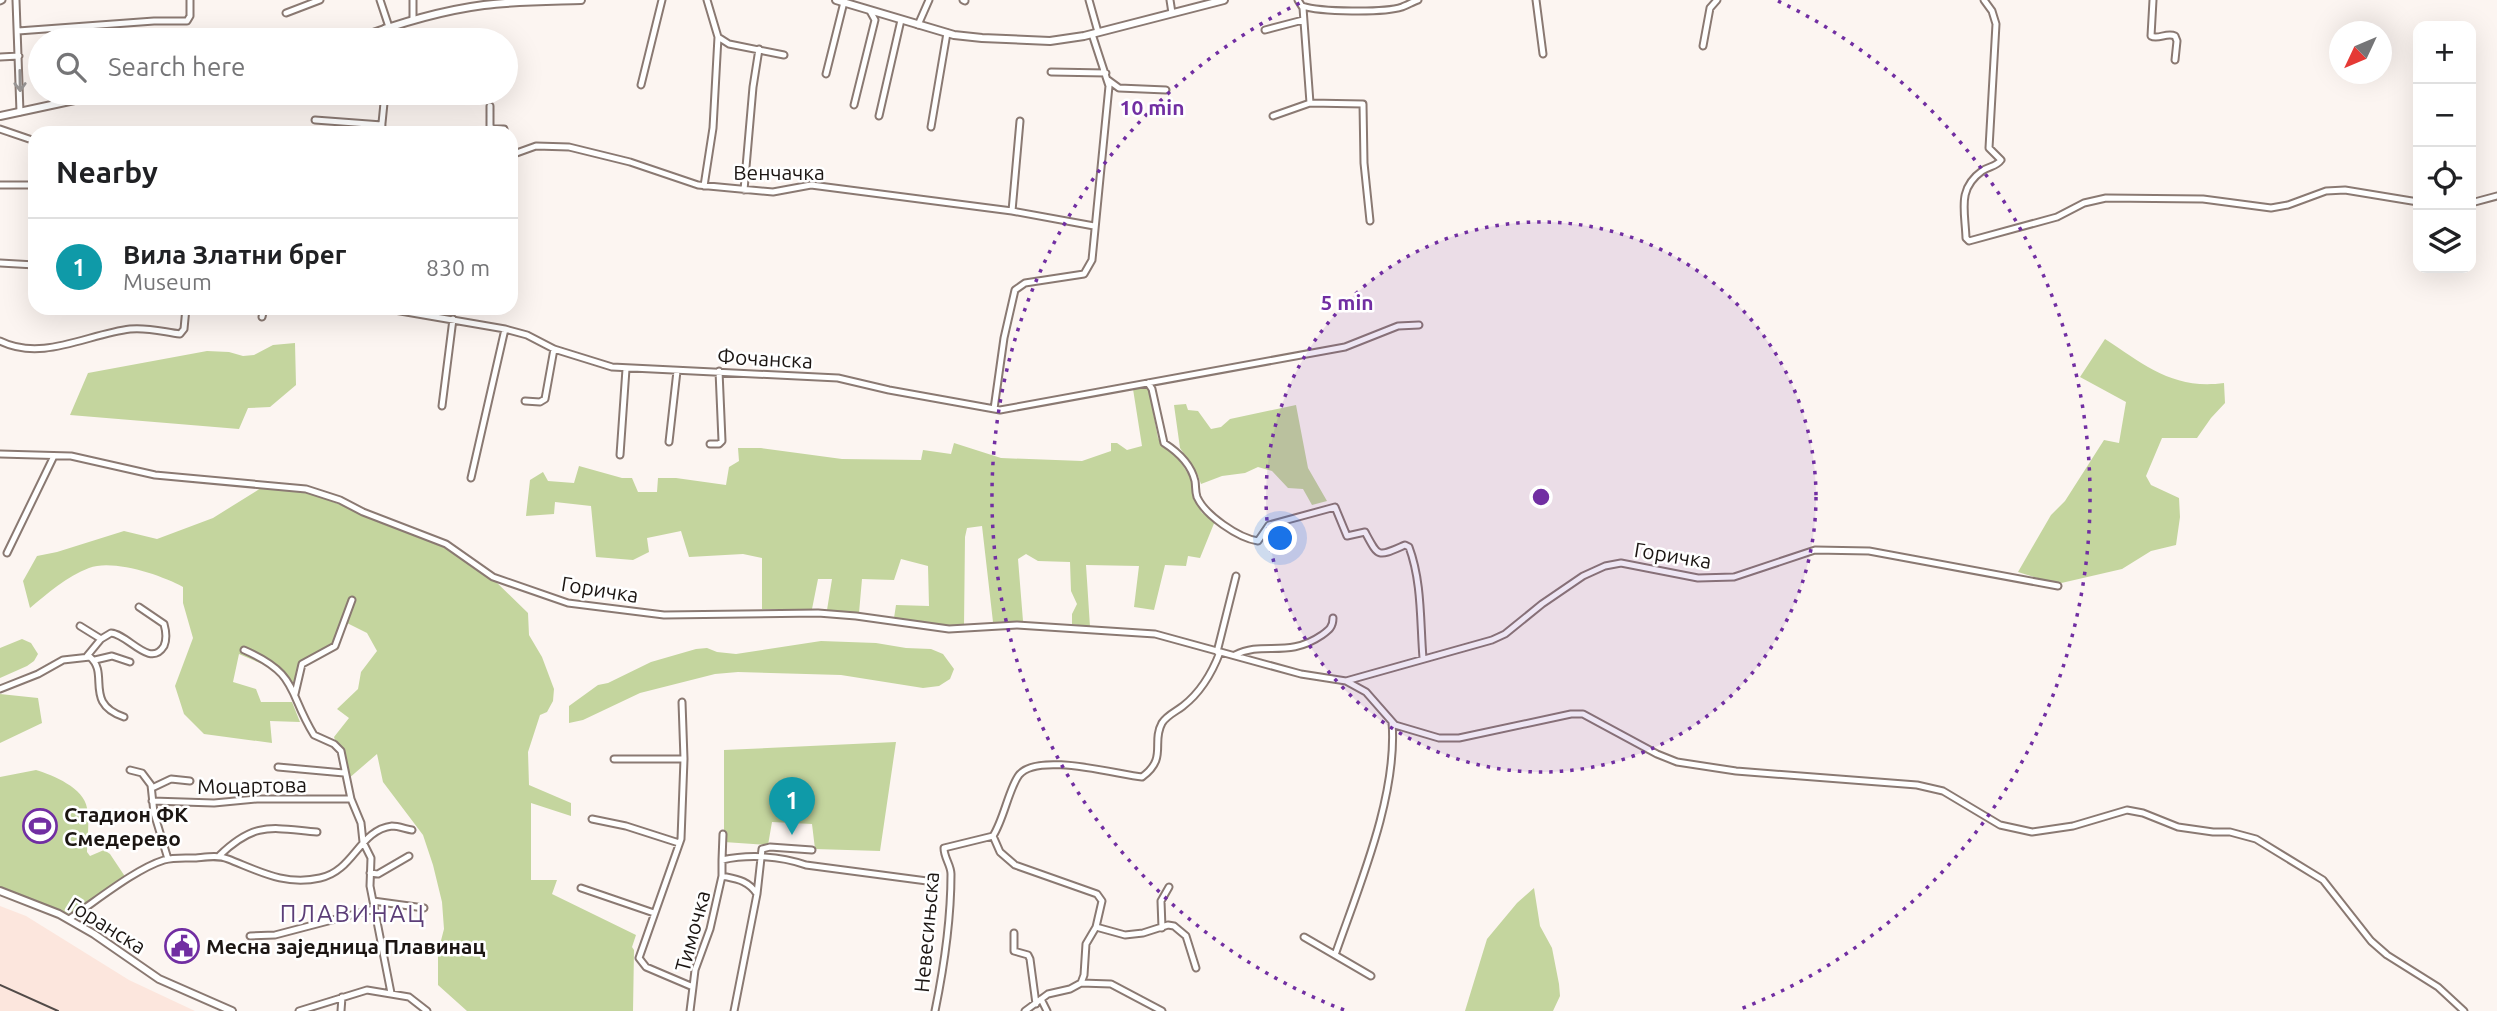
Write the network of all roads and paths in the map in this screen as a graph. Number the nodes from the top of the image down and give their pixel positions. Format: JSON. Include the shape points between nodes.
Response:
{"nodes":[{"id":1,"x":16,"y":0,"type":"edge"},
{"id":2,"x":190,"y":0,"type":"edge"},
{"id":3,"x":320,"y":0,"type":"edge"},
{"id":4,"x":380,"y":0,"type":"edge"},
{"id":5,"x":413,"y":0,"type":"edge"},
{"id":6,"x":581,"y":0,"type":"edge"},
{"id":7,"x":662,"y":0,"type":"edge"},
{"id":8,"x":706,"y":0,"type":"edge"},
{"id":9,"x":929,"y":0,"type":"edge"},
{"id":10,"x":1089,"y":0,"type":"edge"},
{"id":11,"x":1170,"y":0,"type":"edge"},
{"id":12,"x":1223,"y":0,"type":"edge"},
{"id":13,"x":1418,"y":0,"type":"edge"},
{"id":14,"x":1536,"y":0,"type":"edge"},
{"id":15,"x":1717,"y":0,"type":"edge"},
{"id":16,"x":1984,"y":0,"type":"edge"},
{"id":17,"x":2153,"y":0,"type":"edge"},
{"id":18,"x":840,"y":1,"type":"edge"},
{"id":19,"x":1201,"y":3,"type":"edge"},
{"id":20,"x":1300,"y":3,"type":"edge"},
{"id":21,"x":869,"y":10,"type":"junction"},
{"id":22,"x":286,"y":13,"type":"dead end"},
{"id":23,"x":1172,"y":13,"type":"junction"},
{"id":24,"x":413,"y":19,"type":"junction"},
{"id":25,"x":901,"y":20,"type":"junction"},
{"id":26,"x":1303,"y":20,"type":"junction"},
{"id":27,"x":918,"y":25,"type":"junction"},
{"id":28,"x":387,"y":27,"type":"joint"},
{"id":29,"x":55,"y":28,"type":"edge"},
{"id":30,"x":28,"y":30,"type":"edge"},
{"id":31,"x":1265,"y":30,"type":"dead end"},
{"id":32,"x":18,"y":31,"type":"junction"},
{"id":33,"x":947,"y":33,"type":"junction"},
{"id":34,"x":1095,"y":33,"type":"junction"},
{"id":35,"x":718,"y":37,"type":"junction"},
{"id":36,"x":1703,"y":46,"type":"dead end"},
{"id":37,"x":759,"y":49,"type":"junction"},
{"id":38,"x":1543,"y":54,"type":"dead end"},
{"id":39,"x":784,"y":55,"type":"dead end"},
{"id":40,"x":19,"y":56,"type":"junction"},
{"id":41,"x":0,"y":57,"type":"edge"},
{"id":42,"x":2175,"y":60,"type":"dead end"},
{"id":43,"x":1051,"y":72,"type":"dead end"},
{"id":44,"x":1106,"y":73,"type":"junction"},
{"id":45,"x":826,"y":74,"type":"dead end"},
{"id":46,"x":1108,"y":80,"type":"junction"},
{"id":47,"x":641,"y":85,"type":"dead end"},
{"id":48,"x":1166,"y":90,"type":"dead end"},
{"id":49,"x":1310,"y":103,"type":"junction"},
{"id":50,"x":52,"y":105,"type":"edge"},
{"id":51,"x":384,"y":105,"type":"edge"},
{"id":52,"x":854,"y":105,"type":"dead end"},
{"id":53,"x":490,"y":106,"type":"dead end"},
{"id":54,"x":20,"y":112,"type":"junction"},
{"id":55,"x":0,"y":116,"type":"edge"},
{"id":56,"x":879,"y":116,"type":"dead end"},
{"id":57,"x":1273,"y":116,"type":"dead end"},
{"id":58,"x":315,"y":120,"type":"dead end"},
{"id":59,"x":1020,"y":121,"type":"dead end"},
{"id":60,"x":382,"y":125,"type":"joint"},
{"id":61,"x":490,"y":126,"type":"edge"},
{"id":62,"x":931,"y":127,"type":"dead end"},
{"id":63,"x":0,"y":129,"type":"edge"},
{"id":64,"x":28,"y":139,"type":"edge"},
{"id":65,"x":518,"y":152,"type":"edge"},
{"id":66,"x":0,"y":185,"type":"edge"},
{"id":67,"x":28,"y":185,"type":"edge"},
{"id":68,"x":704,"y":186,"type":"junction"},
{"id":69,"x":744,"y":190,"type":"junction"},
{"id":70,"x":2497,"y":196,"type":"edge"},
{"id":71,"x":2413,"y":201,"type":"edge"},
{"id":72,"x":2476,"y":202,"type":"edge"},
{"id":73,"x":1012,"y":211,"type":"junction"},
{"id":74,"x":1370,"y":221,"type":"dead end"},
{"id":75,"x":1094,"y":226,"type":"junction"},
{"id":76,"x":0,"y":262,"type":"edge"},
{"id":77,"x":28,"y":264,"type":"edge"},
{"id":78,"x":185,"y":315,"type":"edge"},
{"id":79,"x":428,"y":315,"type":"edge"},
{"id":80,"x":453,"y":319,"type":"junction"},
{"id":81,"x":1419,"y":325,"type":"dead end"},
{"id":82,"x":505,"y":329,"type":"junction"},
{"id":83,"x":0,"y":341,"type":"edge"},
{"id":84,"x":554,"y":349,"type":"junction"},
{"id":85,"x":626,"y":369,"type":"junction"},
{"id":86,"x":677,"y":371,"type":"junction"},
{"id":87,"x":719,"y":371,"type":"junction"},
{"id":88,"x":1148,"y":383,"type":"junction"},
{"id":89,"x":525,"y":401,"type":"dead end"},
{"id":90,"x":442,"y":406,"type":"dead end"},
{"id":91,"x":993,"y":409,"type":"junction"},
{"id":92,"x":669,"y":442,"type":"dead end"},
{"id":93,"x":710,"y":444,"type":"dead end"},
{"id":94,"x":0,"y":454,"type":"edge"},
{"id":95,"x":620,"y":455,"type":"dead end"},
{"id":96,"x":54,"y":456,"type":"junction"},
{"id":97,"x":471,"y":478,"type":"dead end"},
{"id":98,"x":7,"y":553,"type":"dead end"},
{"id":99,"x":1236,"y":576,"type":"dead end"},
{"id":100,"x":2058,"y":586,"type":"dead end"},
{"id":101,"x":352,"y":600,"type":"dead end"},
{"id":102,"x":139,"y":607,"type":"dead end"},
{"id":103,"x":1333,"y":618,"type":"dead end"},
{"id":104,"x":80,"y":626,"type":"dead end"},
{"id":105,"x":101,"y":639,"type":"junction"},
{"id":106,"x":243,"y":650,"type":"dead end"},
{"id":107,"x":1219,"y":652,"type":"junction"},
{"id":108,"x":1235,"y":655,"type":"junction"},
{"id":109,"x":87,"y":656,"type":"junction"},
{"id":110,"x":1423,"y":658,"type":"junction"},
{"id":111,"x":95,"y":660,"type":"junction"},
{"id":112,"x":130,"y":662,"type":"dead end"},
{"id":113,"x":1346,"y":681,"type":"junction"},
{"id":114,"x":0,"y":689,"type":"edge"},
{"id":115,"x":295,"y":694,"type":"junction"},
{"id":116,"x":682,"y":702,"type":"dead end"},
{"id":117,"x":124,"y":717,"type":"dead end"},
{"id":118,"x":1392,"y":722,"type":"junction"},
{"id":119,"x":614,"y":759,"type":"dead end"},
{"id":120,"x":684,"y":759,"type":"junction"},
{"id":121,"x":278,"y":767,"type":"dead end"},
{"id":122,"x":130,"y":770,"type":"dead end"},
{"id":123,"x":344,"y":773,"type":"junction"},
{"id":124,"x":190,"y":780,"type":"dead end"},
{"id":125,"x":152,"y":788,"type":"junction"},
{"id":126,"x":351,"y":799,"type":"junction"},
{"id":127,"x":152,"y":801,"type":"junction"},
{"id":128,"x":592,"y":819,"type":"dead end"},
{"id":129,"x":412,"y":830,"type":"dead end"},
{"id":130,"x":317,"y":832,"type":"dead end"},
{"id":131,"x":723,"y":834,"type":"dead end"},
{"id":132,"x":993,"y":835,"type":"junction"},
{"id":133,"x":363,"y":842,"type":"junction"},
{"id":134,"x":679,"y":843,"type":"junction"},
{"id":135,"x":811,"y":850,"type":"dead end"},
{"id":136,"x":219,"y":856,"type":"junction"},
{"id":137,"x":409,"y":856,"type":"dead end"},
{"id":138,"x":761,"y":857,"type":"junction"},
{"id":139,"x":168,"y":859,"type":"junction"},
{"id":140,"x":722,"y":860,"type":"junction"},
{"id":141,"x":370,"y":873,"type":"junction"},
{"id":142,"x":722,"y":876,"type":"junction"},
{"id":143,"x":927,"y":881,"type":"dead end"},
{"id":144,"x":1169,"y":887,"type":"dead end"},
{"id":145,"x":581,"y":888,"type":"dead end"},
{"id":146,"x":0,"y":891,"type":"edge"},
{"id":147,"x":757,"y":894,"type":"junction"},
{"id":148,"x":373,"y":901,"type":"junction"},
{"id":149,"x":424,"y":908,"type":"dead end"},
{"id":150,"x":374,"y":909,"type":"junction"},
{"id":151,"x":654,"y":913,"type":"junction"},
{"id":152,"x":69,"y":919,"type":"junction"},
{"id":153,"x":1096,"y":927,"type":"junction"},
{"id":154,"x":1162,"y":928,"type":"junction"},
{"id":155,"x":1014,"y":933,"type":"dead end"},
{"id":156,"x":250,"y":936,"type":"dead end"},
{"id":157,"x":1304,"y":937,"type":"dead end"},
{"id":158,"x":1335,"y":955,"type":"junction"},
{"id":159,"x":1196,"y":968,"type":"dead end"},
{"id":160,"x":1371,"y":976,"type":"dead end"},
{"id":161,"x":1081,"y":983,"type":"junction"},
{"id":162,"x":693,"y":987,"type":"junction"},
{"id":163,"x":391,"y":993,"type":"junction"},
{"id":164,"x":342,"y":997,"type":"junction"},
{"id":165,"x":1038,"y":1001,"type":"junction"},
{"id":166,"x":232,"y":1011,"type":"edge"},
{"id":167,"x":299,"y":1011,"type":"edge"},
{"id":168,"x":341,"y":1011,"type":"edge"},
{"id":169,"x":427,"y":1011,"type":"edge"},
{"id":170,"x":690,"y":1011,"type":"edge"},
{"id":171,"x":734,"y":1011,"type":"edge"},
{"id":172,"x":935,"y":1011,"type":"edge"},
{"id":173,"x":1025,"y":1011,"type":"edge"},
{"id":174,"x":1047,"y":1011,"type":"edge"},
{"id":175,"x":1162,"y":1011,"type":"edge"},
{"id":176,"x":2464,"y":1011,"type":"edge"}],
"edges":[{"from":1,"to":32,"type":"street"},
{"from":2,"to":29,"type":"street","via":[[187,21]]},
{"from":3,"to":22,"type":"street"},
{"from":4,"to":28,"type":"street"},
{"from":5,"to":24,"type":"street"},
{"from":6,"to":24,"type":"main road","via":[[485,5]]},
{"from":7,"to":47,"type":"street"},
{"from":8,"to":35,"type":"street"},
{"from":9,"to":27,"type":"street"},
{"from":10,"to":34,"type":"street"},
{"from":11,"to":23,"type":"street"},
{"from":12,"to":19,"type":"main road"},
{"from":13,"to":20,"type":"street","via":[[1387,9],[1317,9]]},
{"from":14,"to":38,"type":"street"},
{"from":15,"to":36,"type":"street","via":[[1710,8]]},
{"from":16,"to":71,"type":"street","via":[[1996,24],[1989,148],[2001,160],[1966,187],[1968,240],[2005,233],[2106,198],[2203,199],[2271,208],[2326,191],[2345,190]]},
{"from":17,"to":42,"type":"street","via":[[2151,36],[2175,36]]},
{"from":18,"to":21,"type":"main road"},
{"from":18,"to":45,"type":"street"},
{"from":19,"to":23,"type":"main road"},
{"from":20,"to":26,"type":"street"},
{"from":21,"to":25,"type":"main road"},
{"from":21,"to":52,"type":"street","via":[[875,18]]},
{"from":23,"to":34,"type":"main road"},
{"from":24,"to":28,"type":"main road"},
{"from":25,"to":27,"type":"main road"},
{"from":25,"to":56,"type":"street"},
{"from":26,"to":31,"type":"street"},
{"from":26,"to":49,"type":"street"},
{"from":27,"to":33,"type":"main road"},
{"from":30,"to":32,"type":"street"},
{"from":32,"to":40,"type":"street"},
{"from":33,"to":34,"type":"main road","via":[[1043,41]]},
{"from":33,"to":62,"type":"street"},
{"from":34,"to":44,"type":"street"},
{"from":35,"to":37,"type":"street","via":[[729,44]]},
{"from":35,"to":68,"type":"street","via":[[713,128]]},
{"from":37,"to":39,"type":"street"},
{"from":37,"to":69,"type":"street"},
{"from":40,"to":41,"type":"street"},
{"from":40,"to":54,"type":"street","one_way":true},
{"from":43,"to":44,"type":"street"},
{"from":44,"to":46,"type":"street"},
{"from":46,"to":48,"type":"street","via":[[1119,88]]},
{"from":46,"to":75,"type":"street"},
{"from":49,"to":57,"type":"street"},
{"from":49,"to":74,"type":"street","via":[[1363,104]]},
{"from":50,"to":54,"type":"main road"},
{"from":51,"to":60,"type":"street"},
{"from":53,"to":61,"type":"street"},
{"from":54,"to":55,"type":"main road"},
{"from":58,"to":60,"type":"street"},
{"from":59,"to":73,"type":"street"},
{"from":63,"to":64,"type":"street"},
{"from":65,"to":68,"type":"street","name":"Венчачка","via":[[536,146],[569,147]]},
{"from":66,"to":67,"type":"street"},
{"from":68,"to":69,"type":"street","name":"Венчачка"},
{"from":69,"to":73,"type":"street","name":"Венчачка","via":[[773,192],[811,185]]},
{"from":70,"to":72,"type":"street"},
{"from":73,"to":75,"type":"street","name":"Венчачка"},
{"from":75,"to":91,"type":"street","via":[[1087,271],[1015,290]]},
{"from":76,"to":77,"type":"street"},
{"from":78,"to":83,"type":"street","via":[[180,334],[130,329],[41,348]]},
{"from":79,"to":80,"type":"street","name":"Фочанска"},
{"from":80,"to":82,"type":"street","name":"Фочанска"},
{"from":80,"to":90,"type":"street"},
{"from":81,"to":88,"type":"street","name":"Фочанска","via":[[1398,326],[1345,347]]},
{"from":82,"to":84,"type":"street","name":"Фочанска"},
{"from":82,"to":97,"type":"street"},
{"from":84,"to":85,"type":"street","name":"Фочанска"},
{"from":84,"to":89,"type":"street","via":[[545,399]]},
{"from":85,"to":86,"type":"street","name":"Фочанска"},
{"from":85,"to":95,"type":"street"},
{"from":86,"to":87,"type":"street","name":"Фочанска"},
{"from":86,"to":92,"type":"street"},
{"from":87,"to":91,"type":"street","name":"Фочанска","via":[[838,378]]},
{"from":87,"to":93,"type":"street","via":[[722,441]]},
{"from":88,"to":91,"type":"street","name":"Фочанска"},
{"from":88,"to":110,"type":"street","via":[[1164,443],[1178,452],[1188,467],[1204,510],[1228,527],[1258,541],[1269,525],[1335,507],[1347,536],[1365,532],[1372,548],[1380,552],[1409,547],[1418,577]]},
{"from":94,"to":96,"type":"street","name":"Горичка"},
{"from":96,"to":98,"type":"street"},
{"from":96,"to":107,"type":"street","name":"Горичка","via":[[85,458],[165,476],[306,489],[446,544],[490,575],[565,602],[664,615],[810,613],[949,629],[1017,625],[1155,634]]},
{"from":99,"to":107,"type":"street"},
{"from":100,"to":110,"type":"street","name":"Горичка","via":[[1869,551],[1815,550],[1734,578],[1698,578],[1620,562],[1597,569],[1505,634]]},
{"from":101,"to":115,"type":"street","via":[[335,646],[302,664]]},
{"from":102,"to":105,"type":"street","via":[[164,624],[166,637],[161,649],[144,653],[115,633]]},
{"from":103,"to":108,"type":"street","name":"Горичка","via":[[1329,630],[1302,647]]},
{"from":104,"to":105,"type":"street"},
{"from":105,"to":109,"type":"street"},
{"from":106,"to":115,"type":"street","via":[[276,667]]},
{"from":107,"to":108,"type":"street","name":"Горичка"},
{"from":107,"to":132,"type":"street","via":[[1207,679],[1162,723],[1157,758],[1142,777],[1049,764],[1029,767],[1016,779]]},
{"from":108,"to":113,"type":"street","name":"Горичка"},
{"from":109,"to":111,"type":"street"},
{"from":109,"to":114,"type":"street","via":[[59,662]]},
{"from":110,"to":113,"type":"street","name":"Горичка"},
{"from":111,"to":112,"type":"street","via":[[111,656]]},
{"from":111,"to":117,"type":"street","via":[[100,697],[110,710]]},
{"from":113,"to":118,"type":"street","name":"Горичка","via":[[1366,692]]},
{"from":115,"to":123,"type":"street","via":[[314,735],[340,749]]},
{"from":116,"to":120,"type":"street","name":"Тимочка"},
{"from":118,"to":158,"type":"street","via":[[1392,758],[1382,810]]},
{"from":118,"to":176,"type":"street","name":"Горичка","via":[[1451,738],[1583,714],[1677,762],[1917,785],[1943,791],[2000,825],[2032,832],[2127,810],[2178,827],[2256,839],[2323,880],[2371,941],[2438,987]]},
{"from":119,"to":120,"type":"street"},
{"from":120,"to":134,"type":"street","name":"Тимочка"},
{"from":121,"to":123,"type":"street"},
{"from":122,"to":125,"type":"street","via":[[142,773]]},
{"from":123,"to":126,"type":"street"},
{"from":124,"to":125,"type":"street","via":[[172,779]]},
{"from":125,"to":127,"type":"street"},
{"from":126,"to":127,"type":"street","name":"Моцартова"},
{"from":126,"to":133,"type":"street","via":[[360,818]]},
{"from":127,"to":139,"type":"street"},
{"from":128,"to":134,"type":"street"},
{"from":129,"to":133,"type":"street","via":[[390,827]]},
{"from":130,"to":136,"type":"street","via":[[263,828]]},
{"from":131,"to":140,"type":"street"},
{"from":132,"to":153,"type":"street","via":[[1000,852],[1015,865],[1099,896],[1103,904]]},
{"from":132,"to":172,"type":"street","name":"Невесињска","via":[[944,848],[951,872],[950,895]]},
{"from":133,"to":136,"type":"street","via":[[340,869],[307,880],[279,878]]},
{"from":133,"to":141,"type":"street","via":[[370,854]]},
{"from":134,"to":151,"type":"street","name":"Тимочка"},
{"from":135,"to":138,"type":"street","via":[[764,847]]},
{"from":136,"to":139,"type":"street"},
{"from":137,"to":141,"type":"street","via":[[378,874]]},
{"from":138,"to":140,"type":"street"},
{"from":138,"to":143,"type":"street"},
{"from":138,"to":147,"type":"street"},
{"from":139,"to":152,"type":"street"},
{"from":140,"to":142,"type":"street"},
{"from":141,"to":148,"type":"street"},
{"from":142,"to":147,"type":"street","name":"Тимочка","via":[[741,880]]},
{"from":142,"to":162,"type":"street","name":"Тимочка"},
{"from":144,"to":154,"type":"street","via":[[1161,901]]},
{"from":145,"to":151,"type":"street"},
{"from":146,"to":152,"type":"main road","name":"Горанска"},
{"from":147,"to":171,"type":"street"},
{"from":148,"to":149,"type":"street"},
{"from":148,"to":150,"type":"street"},
{"from":150,"to":156,"type":"street","via":[[275,935]]},
{"from":150,"to":163,"type":"street"},
{"from":151,"to":162,"type":"street","name":"Тимочка","via":[[640,962]]},
{"from":152,"to":166,"type":"main road","name":"Горанска","via":[[159,979]]},
{"from":153,"to":154,"type":"street","via":[[1125,935]]},
{"from":153,"to":161,"type":"street","via":[[1086,944]]},
{"from":154,"to":159,"type":"street","via":[[1174,926],[1186,936]]},
{"from":155,"to":165,"type":"street","via":[[1014,951],[1030,959]]},
{"from":157,"to":158,"type":"street"},
{"from":158,"to":160,"type":"street"},
{"from":161,"to":165,"type":"street"},
{"from":161,"to":175,"type":"street","via":[[1111,985]]},
{"from":162,"to":170,"type":"street","name":"Тимочка"},
{"from":163,"to":164,"type":"street","via":[[367,990]]},
{"from":163,"to":169,"type":"street","via":[[414,999]]},
{"from":164,"to":167,"type":"street"},
{"from":164,"to":168,"type":"street"},
{"from":165,"to":173,"type":"street"},
{"from":165,"to":174,"type":"street"}]}
